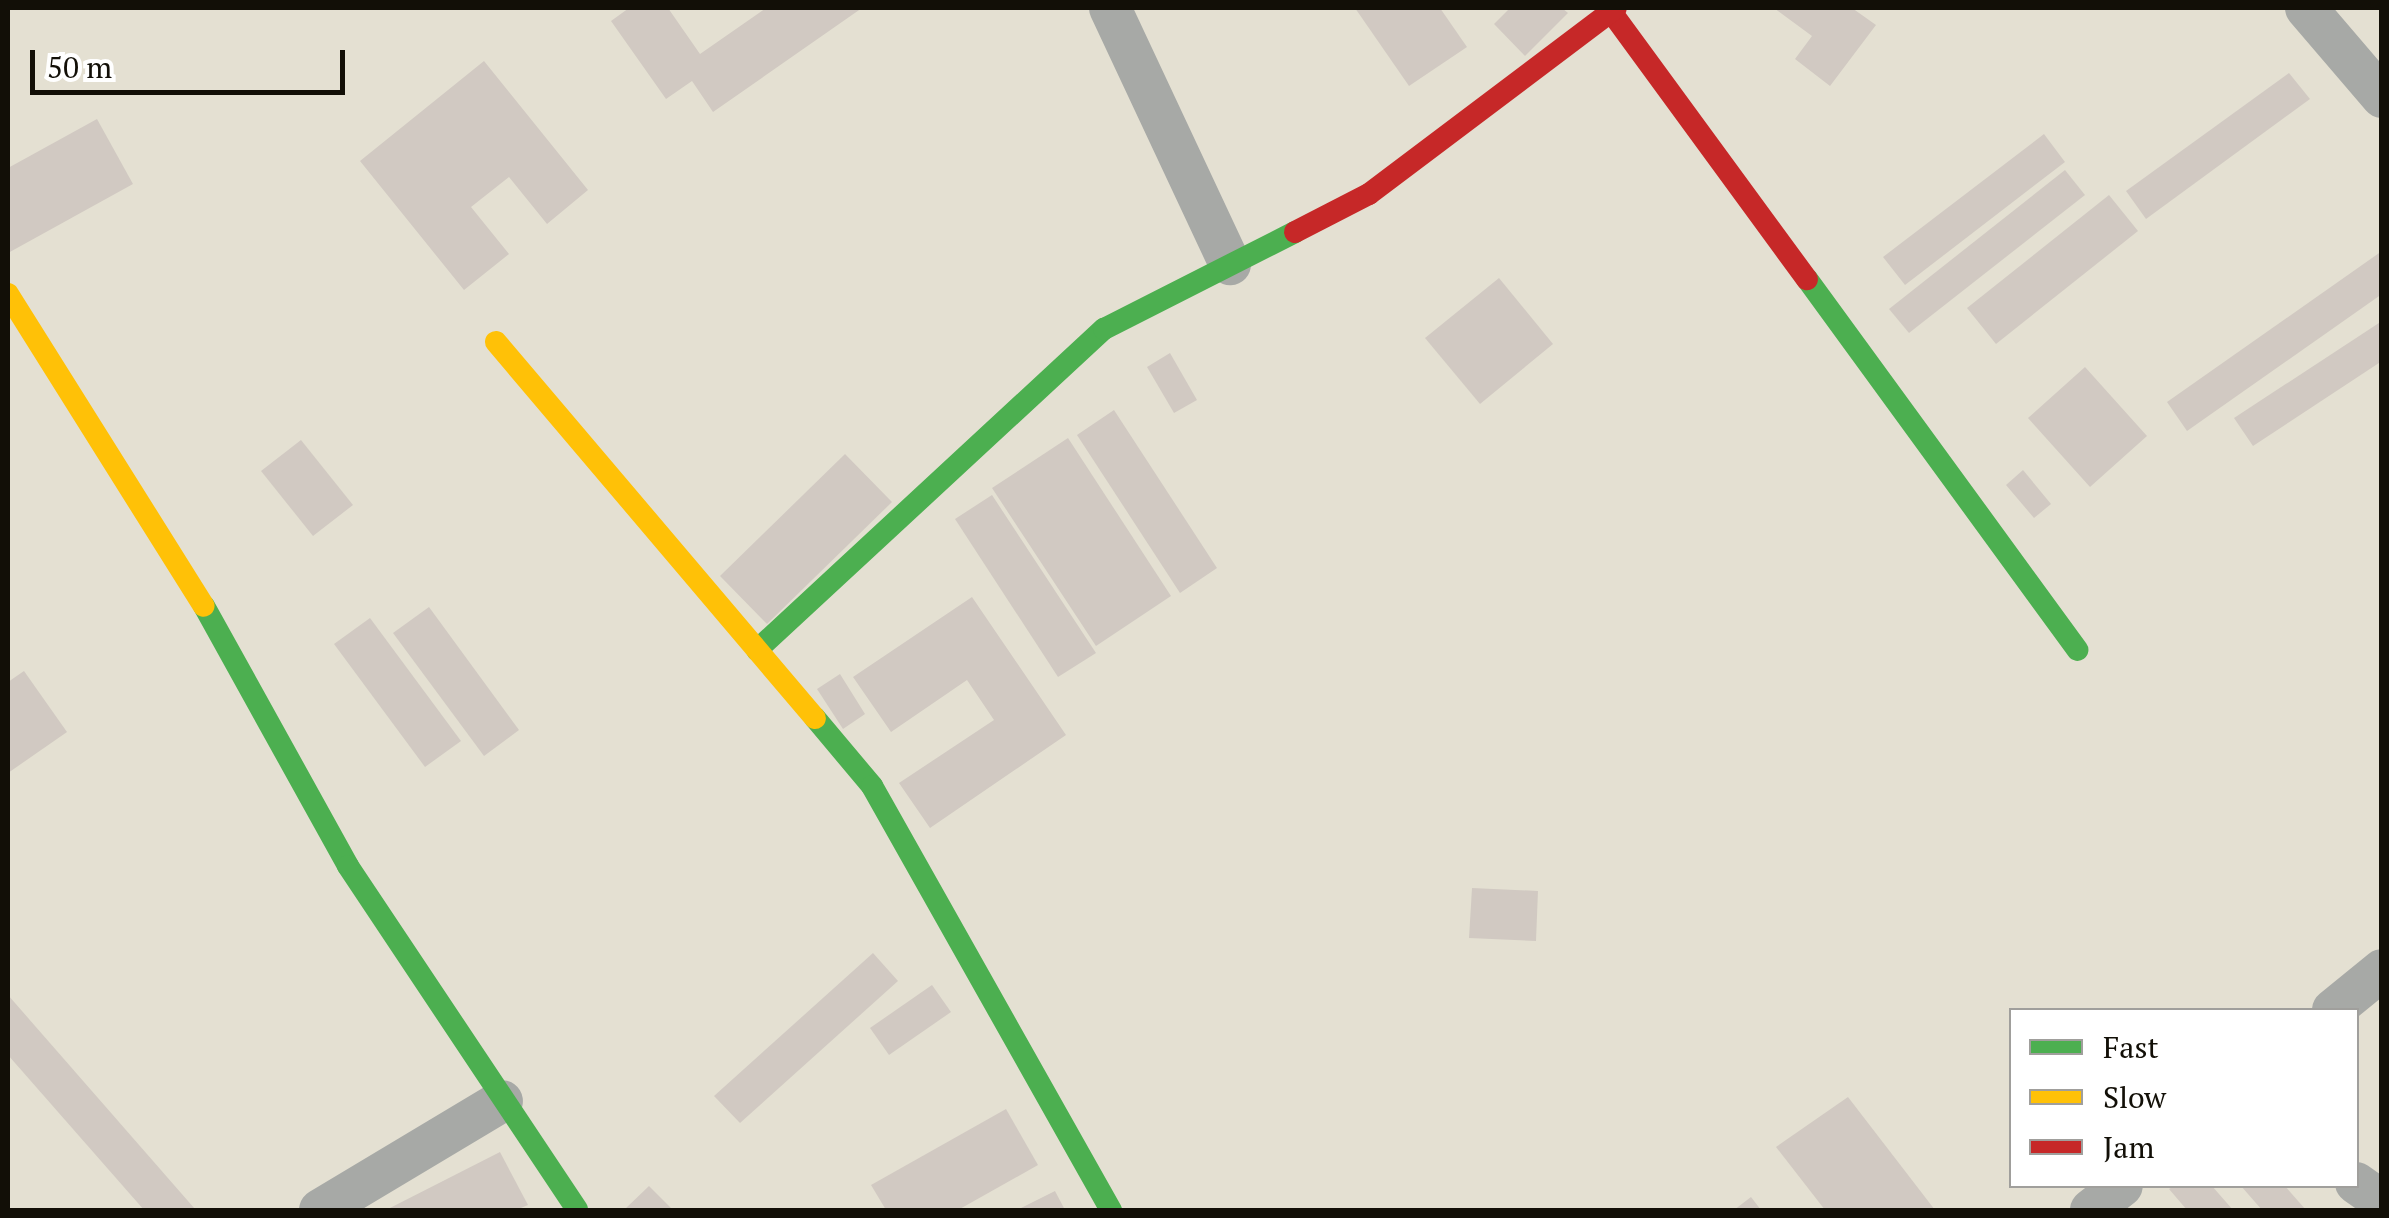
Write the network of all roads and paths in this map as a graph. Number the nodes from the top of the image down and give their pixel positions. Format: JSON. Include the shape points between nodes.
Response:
{"nodes":[{"id":1,"x":1110,"y":8,"type":"edge"},
{"id":2,"x":2306,"y":8,"type":"edge"},
{"id":3,"x":1614,"y":10,"type":"edge"},
{"id":4,"x":2382,"y":97,"type":"edge"},
{"id":5,"x":1230,"y":264,"type":"junction"},
{"id":6,"x":8,"y":294,"type":"edge"},
{"id":7,"x":496,"y":342,"type":"dead end"},
{"id":8,"x":757,"y":650,"type":"junction"},
{"id":9,"x":2078,"y":650,"type":"dead end"},
{"id":10,"x":2382,"y":970,"type":"edge"},
{"id":11,"x":2335,"y":1008,"type":"edge"},
{"id":12,"x":502,"y":1101,"type":"junction"},
{"id":13,"x":2359,"y":1186,"type":"edge"},
{"id":14,"x":2119,"y":1188,"type":"edge"},
{"id":15,"x":2382,"y":1201,"type":"edge"},
{"id":16,"x":320,"y":1210,"type":"edge"},
{"id":17,"x":576,"y":1210,"type":"edge"},
{"id":18,"x":1110,"y":1210,"type":"edge"},
{"id":19,"x":2091,"y":1210,"type":"edge"}],
"edges":[{"from":1,"to":5,"type":"street"},
{"from":2,"to":4,"type":"street"},
{"from":3,"to":5,"type":"street","via":[[1368,194]]},
{"from":3,"to":9,"type":"street"},
{"from":5,"to":8,"type":"street","via":[[1104,329]]},
{"from":6,"to":12,"type":"street","via":[[205,608],[348,866]]},
{"from":7,"to":8,"type":"street"},
{"from":8,"to":18,"type":"street","via":[[872,786]]},
{"from":10,"to":11,"type":"street"},
{"from":12,"to":16,"type":"street"},
{"from":12,"to":17,"type":"street"},
{"from":13,"to":15,"type":"street"},
{"from":14,"to":19,"type":"street"}]}
